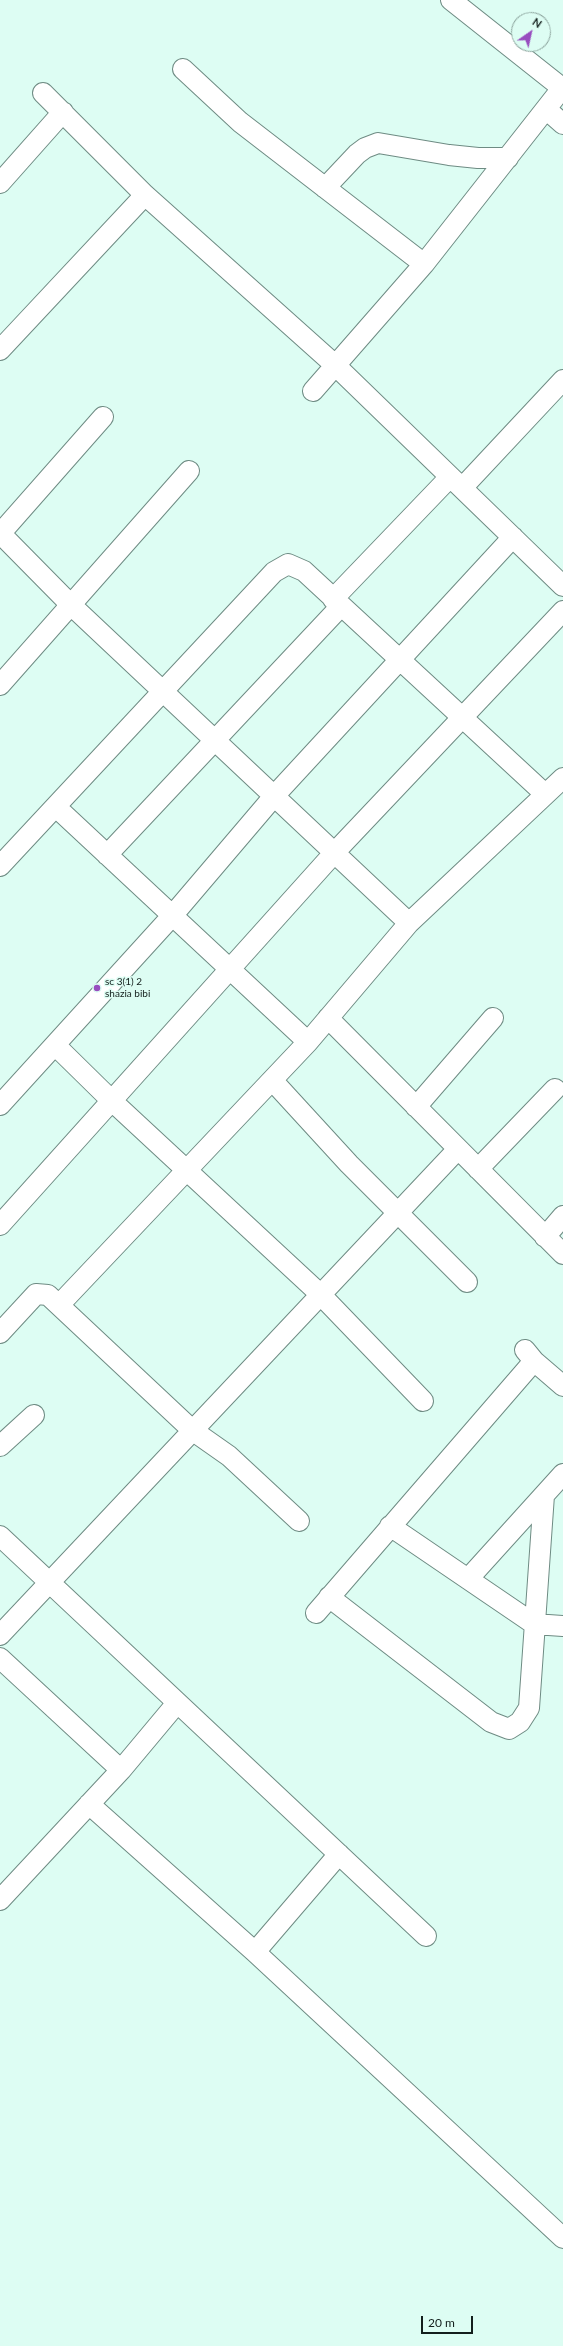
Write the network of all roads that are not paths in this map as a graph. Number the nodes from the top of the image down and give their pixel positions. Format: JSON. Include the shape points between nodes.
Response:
{"nodes":[{"id":1,"x":451,"y":0,"type":"edge"},
{"id":2,"x":183,"y":69,"type":"dead end"},
{"id":3,"x":562,"y":87,"type":"edge"},
{"id":4,"x":43,"y":93,"type":"dead end"},
{"id":5,"x":546,"y":109,"type":"junction"},
{"id":6,"x":63,"y":112,"type":"junction"},
{"id":7,"x":563,"y":124,"type":"edge"},
{"id":8,"x":508,"y":158,"type":"junction"},
{"id":9,"x":0,"y":183,"type":"edge"},
{"id":10,"x":324,"y":188,"type":"junction"},
{"id":11,"x":145,"y":194,"type":"junction"},
{"id":12,"x":424,"y":264,"type":"junction"},
{"id":13,"x":0,"y":350,"type":"edge"},
{"id":14,"x":335,"y":366,"type":"junction"},
{"id":15,"x":563,"y":380,"type":"edge"},
{"id":16,"x":313,"y":391,"type":"dead end"},
{"id":17,"x":103,"y":417,"type":"dead end"},
{"id":18,"x":189,"y":471,"type":"dead end"},
{"id":19,"x":456,"y":482,"type":"junction"},
{"id":20,"x":0,"y":533,"type":"edge"},
{"id":21,"x":513,"y":537,"type":"junction"},
{"id":22,"x":563,"y":586,"type":"edge"},
{"id":23,"x":337,"y":603,"type":"junction"},
{"id":24,"x":70,"y":604,"type":"junction"},
{"id":25,"x":563,"y":611,"type":"edge"},
{"id":26,"x":399,"y":660,"type":"junction"},
{"id":27,"x":0,"y":685,"type":"edge"},
{"id":28,"x":164,"y":690,"type":"junction"},
{"id":29,"x":463,"y":718,"type":"junction"},
{"id":30,"x":215,"y":738,"type":"junction"},
{"id":31,"x":563,"y":778,"type":"edge"},
{"id":32,"x":545,"y":794,"type":"junction"},
{"id":33,"x":275,"y":795,"type":"junction"},
{"id":34,"x":56,"y":807,"type":"junction"},
{"id":35,"x":335,"y":852,"type":"junction"},
{"id":36,"x":107,"y":854,"type":"junction"},
{"id":37,"x":0,"y":866,"type":"edge"},
{"id":38,"x":172,"y":916,"type":"junction"},
{"id":39,"x":409,"y":923,"type":"junction"},
{"id":40,"x":230,"y":969,"type":"junction"},
{"id":41,"x":328,"y":1018,"type":"junction"},
{"id":42,"x":493,"y":1018,"type":"dead end"},
{"id":43,"x":308,"y":1042,"type":"junction"},
{"id":44,"x":55,"y":1045,"type":"junction"},
{"id":45,"x":272,"y":1080,"type":"junction"},
{"id":46,"x":555,"y":1089,"type":"dead end"},
{"id":47,"x":112,"y":1101,"type":"junction"},
{"id":48,"x":0,"y":1105,"type":"edge"},
{"id":49,"x":416,"y":1107,"type":"junction"},
{"id":50,"x":458,"y":1149,"type":"junction"},
{"id":51,"x":478,"y":1169,"type":"junction"},
{"id":52,"x":188,"y":1171,"type":"junction"},
{"id":53,"x":398,"y":1211,"type":"junction"},
{"id":54,"x":563,"y":1216,"type":"edge"},
{"id":55,"x":0,"y":1225,"type":"edge"},
{"id":56,"x":545,"y":1237,"type":"junction"},
{"id":57,"x":563,"y":1254,"type":"edge"},
{"id":58,"x":467,"y":1282,"type":"dead end"},
{"id":59,"x":320,"y":1294,"type":"junction"},
{"id":60,"x":59,"y":1305,"type":"junction"},
{"id":61,"x":0,"y":1333,"type":"edge"},
{"id":62,"x":563,"y":1386,"type":"edge"},
{"id":63,"x":423,"y":1401,"type":"dead end"},
{"id":64,"x":34,"y":1414,"type":"dead end"},
{"id":65,"x":192,"y":1430,"type":"junction"},
{"id":66,"x":4,"y":1435,"type":"edge"},
{"id":67,"x":563,"y":1474,"type":"edge"},
{"id":68,"x":544,"y":1495,"type":"junction"},
{"id":69,"x":299,"y":1521,"type":"dead end"},
{"id":70,"x":390,"y":1526,"type":"junction"},
{"id":71,"x":0,"y":1536,"type":"edge"},
{"id":72,"x":468,"y":1579,"type":"junction"},
{"id":73,"x":48,"y":1582,"type":"junction"},
{"id":74,"x":329,"y":1597,"type":"junction"},
{"id":75,"x":316,"y":1613,"type":"dead end"},
{"id":76,"x":534,"y":1624,"type":"junction"},
{"id":77,"x":563,"y":1626,"type":"edge"},
{"id":78,"x":0,"y":1635,"type":"edge"},
{"id":79,"x":0,"y":1658,"type":"edge"},
{"id":80,"x":177,"y":1703,"type":"junction"},
{"id":81,"x":120,"y":1770,"type":"junction"},
{"id":82,"x":89,"y":1804,"type":"junction"},
{"id":83,"x":339,"y":1854,"type":"junction"},
{"id":84,"x":0,"y":1900,"type":"edge"},
{"id":85,"x":426,"y":1936,"type":"dead end"},
{"id":86,"x":256,"y":1952,"type":"junction"},
{"id":87,"x":563,"y":2238,"type":"edge"}],
"edges":[{"from":1,"to":3,"type":"street"},
{"from":2,"to":10,"type":"street","via":[[240,122]]},
{"from":3,"to":5,"type":"street"},
{"from":4,"to":6,"type":"street"},
{"from":5,"to":7,"type":"street"},
{"from":5,"to":8,"type":"street"},
{"from":6,"to":9,"type":"street"},
{"from":6,"to":11,"type":"street"},
{"from":8,"to":10,"type":"street","via":[[456,156],[378,143],[365,148]]},
{"from":8,"to":12,"type":"street"},
{"from":10,"to":12,"type":"street"},
{"from":11,"to":13,"type":"street"},
{"from":11,"to":14,"type":"street"},
{"from":12,"to":14,"type":"street"},
{"from":14,"to":16,"type":"street"},
{"from":14,"to":19,"type":"street"},
{"from":15,"to":19,"type":"street"},
{"from":17,"to":20,"type":"street"},
{"from":18,"to":24,"type":"street"},
{"from":19,"to":21,"type":"street"},
{"from":19,"to":23,"type":"street"},
{"from":20,"to":24,"type":"street"},
{"from":21,"to":22,"type":"street"},
{"from":21,"to":26,"type":"street"},
{"from":23,"to":26,"type":"street"},
{"from":23,"to":28,"type":"street","via":[[298,567],[288,564],[279,567]]},
{"from":23,"to":30,"type":"street"},
{"from":24,"to":27,"type":"street"},
{"from":24,"to":28,"type":"street"},
{"from":25,"to":29,"type":"street"},
{"from":26,"to":29,"type":"street"},
{"from":26,"to":33,"type":"street"},
{"from":28,"to":30,"type":"street"},
{"from":28,"to":34,"type":"street"},
{"from":29,"to":32,"type":"street"},
{"from":29,"to":35,"type":"street"},
{"from":30,"to":33,"type":"street"},
{"from":30,"to":36,"type":"street"},
{"from":31,"to":32,"type":"street"},
{"from":32,"to":39,"type":"street"},
{"from":33,"to":35,"type":"street"},
{"from":33,"to":38,"type":"street"},
{"from":34,"to":36,"type":"street"},
{"from":34,"to":37,"type":"street"},
{"from":35,"to":39,"type":"street"},
{"from":35,"to":40,"type":"street"},
{"from":36,"to":38,"type":"street"},
{"from":38,"to":40,"type":"street"},
{"from":38,"to":44,"type":"street"},
{"from":39,"to":41,"type":"street"},
{"from":40,"to":43,"type":"street"},
{"from":40,"to":47,"type":"street"},
{"from":41,"to":43,"type":"street"},
{"from":41,"to":49,"type":"street"},
{"from":42,"to":49,"type":"street"},
{"from":43,"to":45,"type":"street"},
{"from":44,"to":47,"type":"street"},
{"from":44,"to":48,"type":"street"},
{"from":45,"to":52,"type":"street"},
{"from":45,"to":53,"type":"street","via":[[349,1164]]},
{"from":46,"to":51,"type":"street"},
{"from":47,"to":52,"type":"street"},
{"from":47,"to":55,"type":"street"},
{"from":49,"to":50,"type":"street"},
{"from":50,"to":51,"type":"street"},
{"from":50,"to":53,"type":"street"},
{"from":51,"to":56,"type":"street"},
{"from":52,"to":59,"type":"street"},
{"from":52,"to":60,"type":"street"},
{"from":53,"to":58,"type":"street"},
{"from":53,"to":59,"type":"street"},
{"from":54,"to":56,"type":"street"},
{"from":56,"to":57,"type":"street"},
{"from":59,"to":63,"type":"street"},
{"from":59,"to":65,"type":"street"},
{"from":60,"to":61,"type":"street","via":[[44,1294],[36,1294]]},
{"from":60,"to":65,"type":"street"},
{"from":62,"to":70,"type":"street","via":[[529,1356]]},
{"from":64,"to":66,"type":"street"},
{"from":65,"to":69,"type":"street","via":[[229,1456]]},
{"from":65,"to":73,"type":"street"},
{"from":67,"to":68,"type":"street"},
{"from":68,"to":72,"type":"street"},
{"from":68,"to":76,"type":"street"},
{"from":70,"to":72,"type":"street"},
{"from":70,"to":74,"type":"street"},
{"from":71,"to":73,"type":"street"},
{"from":72,"to":76,"type":"street"},
{"from":73,"to":78,"type":"street"},
{"from":73,"to":80,"type":"street"},
{"from":74,"to":75,"type":"street"},
{"from":74,"to":76,"type":"street","via":[[491,1722],[509,1729],[520,1722],[529,1708]]},
{"from":76,"to":77,"type":"street"},
{"from":79,"to":81,"type":"street"},
{"from":80,"to":81,"type":"street"},
{"from":80,"to":83,"type":"street"},
{"from":81,"to":82,"type":"street"},
{"from":82,"to":84,"type":"street"},
{"from":82,"to":86,"type":"street"},
{"from":83,"to":85,"type":"street"},
{"from":83,"to":86,"type":"street"},
{"from":86,"to":87,"type":"street"}]}
